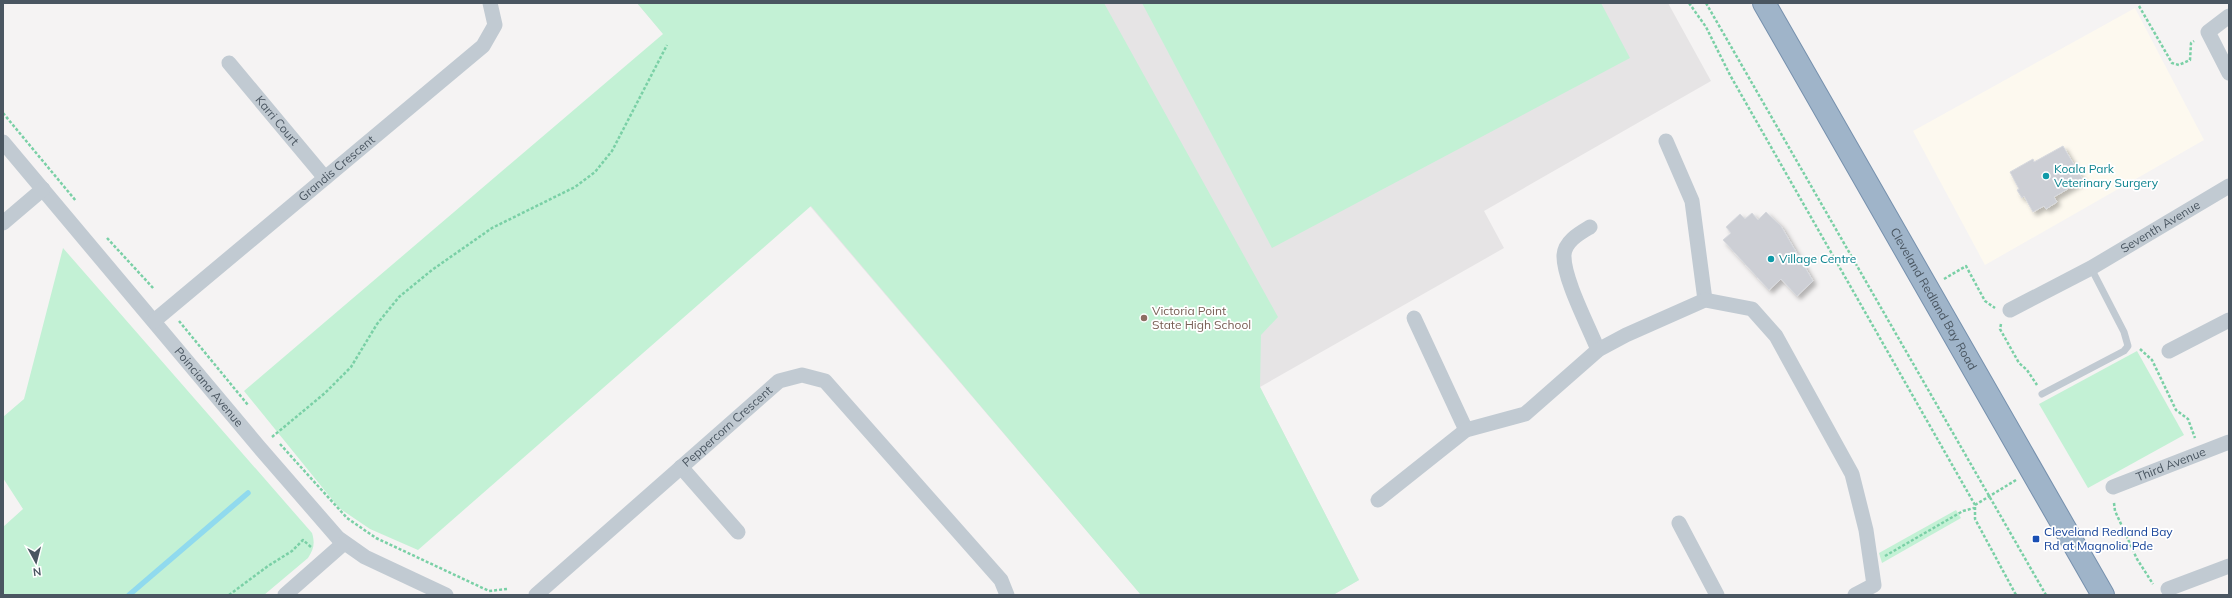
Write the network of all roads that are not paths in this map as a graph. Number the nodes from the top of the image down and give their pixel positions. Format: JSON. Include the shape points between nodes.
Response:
{"nodes":[{"id":1,"x":490,"y":3,"type":"edge"},
{"id":2,"x":1764,"y":3,"type":"edge"},
{"id":3,"x":2229,"y":16,"type":"edge"},
{"id":4,"x":229,"y":63,"type":"dead end"},
{"id":5,"x":2229,"y":73,"type":"edge"},
{"id":6,"x":1666,"y":141,"type":"dead end"},
{"id":7,"x":3,"y":142,"type":"edge"},
{"id":8,"x":325,"y":178,"type":"junction"},
{"id":9,"x":2229,"y":186,"type":"edge"},
{"id":10,"x":43,"y":189,"type":"junction"},
{"id":11,"x":3,"y":222,"type":"edge"},
{"id":12,"x":1590,"y":227,"type":"dead end"},
{"id":13,"x":2091,"y":268,"type":"junction"},
{"id":14,"x":1705,"y":300,"type":"junction"},
{"id":15,"x":2004,"y":313,"type":"road end"},
{"id":16,"x":1414,"y":318,"type":"dead end"},
{"id":17,"x":2229,"y":320,"type":"edge"},
{"id":18,"x":154,"y":321,"type":"junction"},
{"id":19,"x":1598,"y":350,"type":"junction"},
{"id":20,"x":2169,"y":351,"type":"dead end"},
{"id":21,"x":2042,"y":394,"type":"road end"},
{"id":22,"x":1466,"y":430,"type":"junction"},
{"id":23,"x":2229,"y":442,"type":"edge"},
{"id":24,"x":681,"y":467,"type":"junction"},
{"id":25,"x":2113,"y":486,"type":"road end"},
{"id":26,"x":1378,"y":500,"type":"dead end"},
{"id":27,"x":1679,"y":523,"type":"dead end"},
{"id":28,"x":738,"y":532,"type":"dead end"},
{"id":29,"x":344,"y":543,"type":"junction"},
{"id":30,"x":2229,"y":566,"type":"edge"},
{"id":31,"x":2168,"y":589,"type":"road end"},
{"id":32,"x":285,"y":595,"type":"edge"},
{"id":33,"x":446,"y":595,"type":"edge"},
{"id":34,"x":536,"y":595,"type":"edge"},
{"id":35,"x":1006,"y":595,"type":"edge"},
{"id":36,"x":1718,"y":595,"type":"edge"},
{"id":37,"x":1855,"y":595,"type":"edge"},
{"id":38,"x":2103,"y":595,"type":"edge"}],
"edges":[{"from":1,"to":8,"type":"street","name":"Grandis Crescent","via":[[495,25],[483,46]]},
{"from":2,"to":38,"type":"highway","name":"Cleveland Redland Bay Road"},
{"from":3,"to":5,"type":"street","via":[[2208,32]]},
{"from":4,"to":8,"type":"street","name":"Karri Court"},
{"from":6,"to":14,"type":"street","via":[[1692,200]]},
{"from":7,"to":10,"type":"street","name":"Poinciana Avenue"},
{"from":8,"to":18,"type":"street","name":"Grandis Crescent"},
{"from":9,"to":13,"type":"street","name":"Seventh Avenue"},
{"from":10,"to":11,"type":"street"},
{"from":10,"to":18,"type":"street","name":"Poinciana Avenue"},
{"from":12,"to":19,"type":"street","via":[[1574,236],[1564,254],[1566,272]]},
{"from":13,"to":15,"type":"street","name":"Seventh Avenue"},
{"from":13,"to":21,"type":"lane","via":[[2124,332],[2128,346],[2124,351]]},
{"from":14,"to":19,"type":"street"},
{"from":14,"to":37,"type":"street","via":[[1752,309],[1776,336],[1852,474],[1866,530],[1874,585]]},
{"from":16,"to":22,"type":"street"},
{"from":17,"to":20,"type":"street"},
{"from":18,"to":29,"type":"street","name":"Poinciana Avenue","via":[[259,447]]},
{"from":19,"to":22,"type":"street","via":[[1525,414]]},
{"from":22,"to":26,"type":"street"},
{"from":23,"to":25,"type":"street","name":"Third Avenue"},
{"from":24,"to":28,"type":"street"},
{"from":24,"to":34,"type":"street","name":"Peppercorn Crescent"},
{"from":24,"to":35,"type":"street","name":"Peppercorn Crescent","via":[[779,381],[802,375],[825,381],[1001,580]]},
{"from":27,"to":36,"type":"street"},
{"from":29,"to":32,"type":"street"},
{"from":29,"to":33,"type":"street","name":"Poinciana Avenue","via":[[384,567]]},
{"from":30,"to":31,"type":"street"}]}
